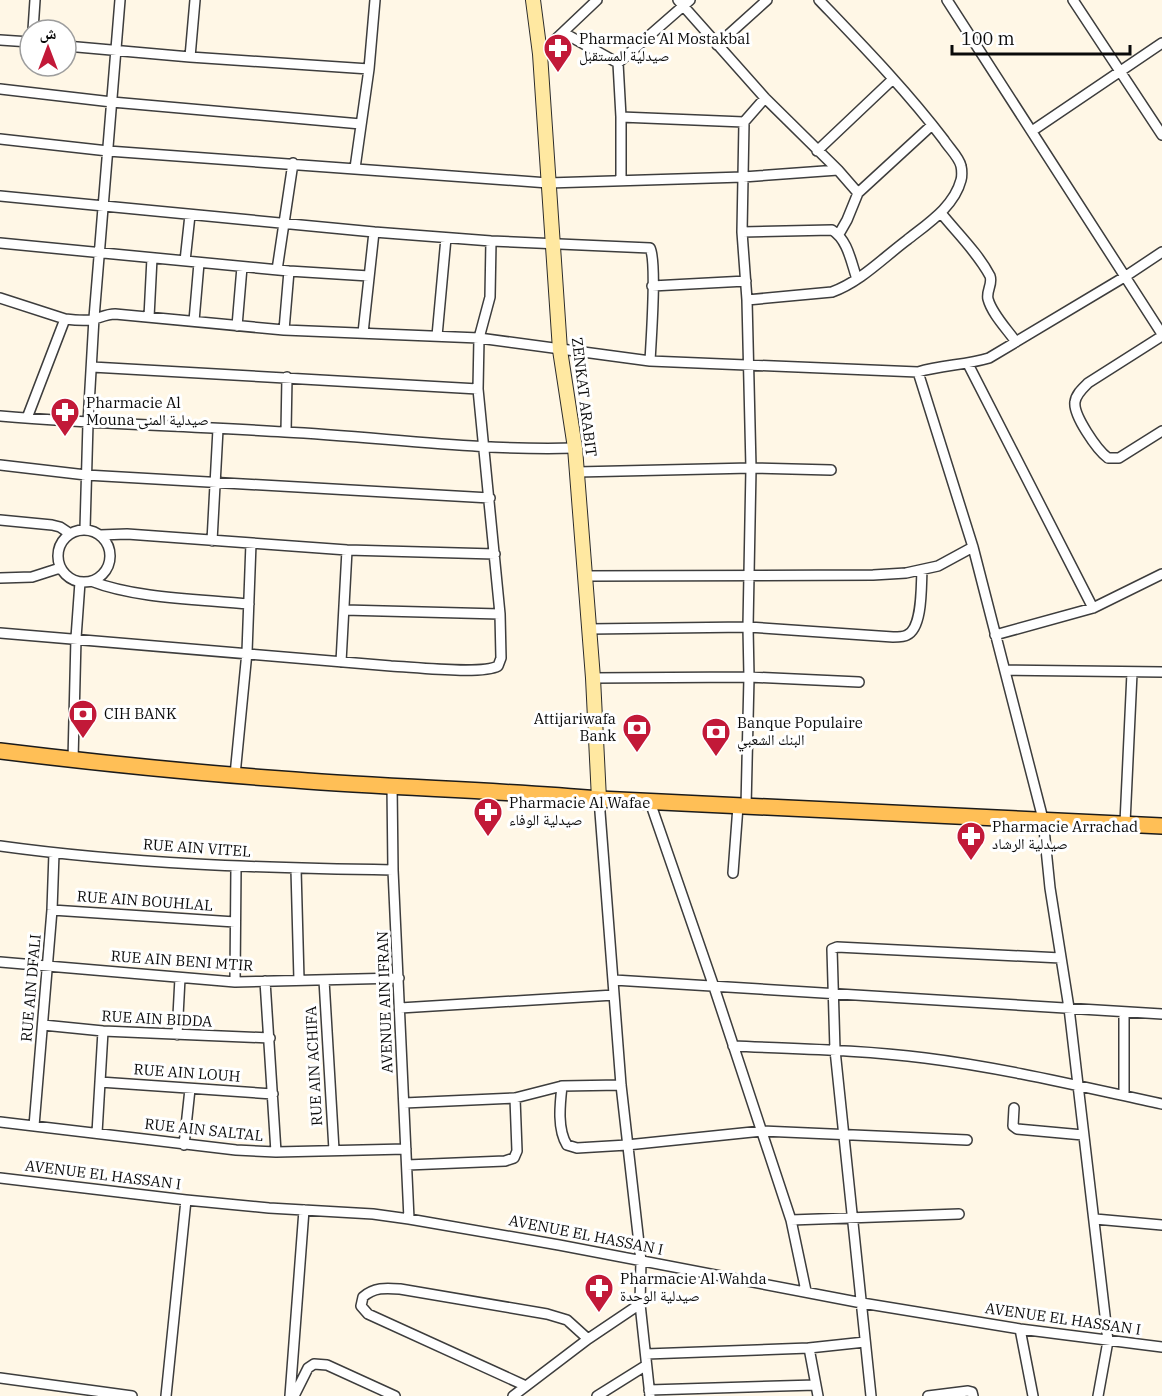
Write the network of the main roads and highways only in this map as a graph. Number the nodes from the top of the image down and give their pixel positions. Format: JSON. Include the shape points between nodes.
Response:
{"nodes":[{"id":1,"x":0,"y":751,"type":"edge"},
{"id":2,"x":1162,"y":826,"type":"edge"}],
"edges":[{"from":1,"to":2,"type":"main road","via":[[235,776],[650,802]]}]}
